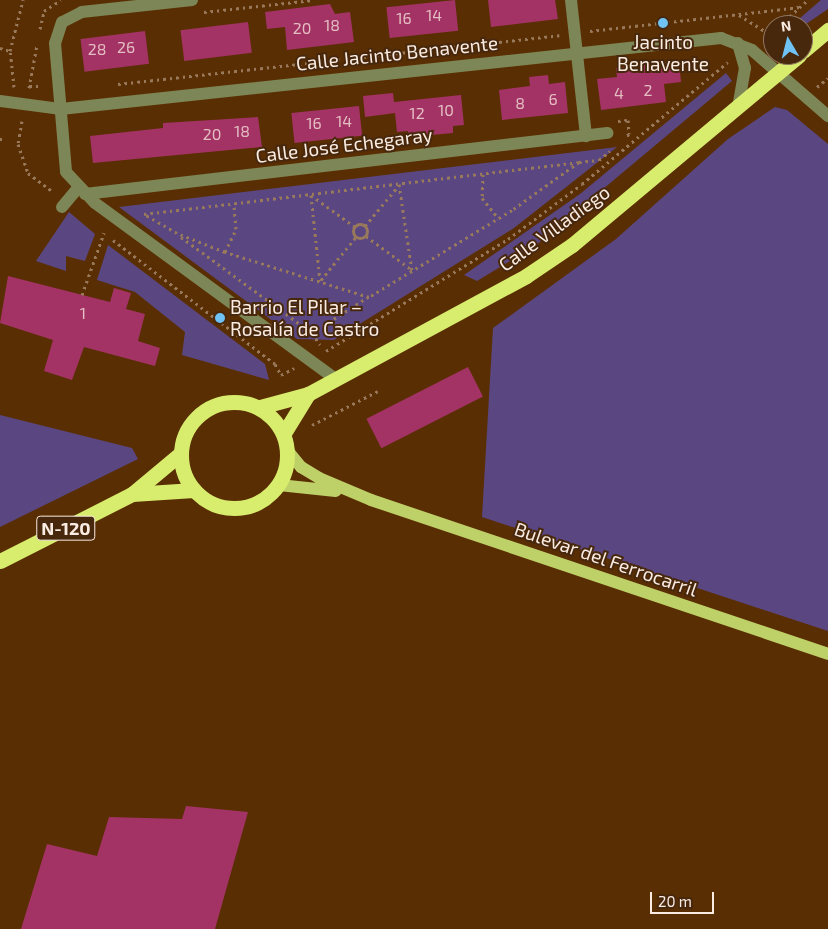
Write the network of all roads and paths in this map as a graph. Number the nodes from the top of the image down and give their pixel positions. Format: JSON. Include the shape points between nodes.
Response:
{"nodes":[{"id":1,"x":23,"y":0,"type":"edge"},
{"id":2,"x":61,"y":0,"type":"edge"},
{"id":3,"x":192,"y":0,"type":"edge"},
{"id":4,"x":312,"y":0,"type":"edge"},
{"id":5,"x":571,"y":0,"type":"edge"},
{"id":6,"x":808,"y":0,"type":"edge"},
{"id":7,"x":131,"y":3,"type":"edge"},
{"id":8,"x":800,"y":7,"type":"junction"},
{"id":9,"x":196,"y":13,"type":"dead end"},
{"id":10,"x":738,"y":15,"type":"junction"},
{"id":11,"x":791,"y":15,"type":"edge"},
{"id":12,"x":763,"y":28,"type":"edge"},
{"id":13,"x":828,"y":30,"type":"edge"},
{"id":14,"x":575,"y":33,"type":"junction"},
{"id":15,"x":763,"y":40,"type":"edge"},
{"id":16,"x":813,"y":43,"type":"edge"},
{"id":17,"x":0,"y":48,"type":"edge"},
{"id":18,"x":10,"y":51,"type":"junction"},
{"id":19,"x":577,"y":52,"type":"junction"},
{"id":20,"x":748,"y":54,"type":"junction"},
{"id":21,"x":787,"y":65,"type":"edge"},
{"id":22,"x":779,"y":72,"type":"junction"},
{"id":23,"x":49,"y":85,"type":"dead end"},
{"id":24,"x":110,"y":85,"type":"dead end"},
{"id":25,"x":29,"y":86,"type":"junction"},
{"id":26,"x":5,"y":102,"type":"edge"},
{"id":27,"x":25,"y":106,"type":"junction"},
{"id":28,"x":738,"y":108,"type":"junction"},
{"id":29,"x":61,"y":109,"type":"junction"},
{"id":30,"x":828,"y":116,"type":"edge"},
{"id":31,"x":607,"y":133,"type":"dead end"},
{"id":32,"x":586,"y":136,"type":"junction"},
{"id":33,"x":483,"y":174,"type":"junction"},
{"id":34,"x":399,"y":184,"type":"junction"},
{"id":35,"x":82,"y":191,"type":"junction"},
{"id":36,"x":311,"y":194,"type":"junction"},
{"id":37,"x":234,"y":204,"type":"junction"},
{"id":38,"x":64,"y":205,"type":"joint"},
{"id":39,"x":146,"y":206,"type":"dead end"},
{"id":40,"x":144,"y":214,"type":"junction"},
{"id":41,"x":498,"y":218,"type":"junction"},
{"id":42,"x":96,"y":226,"type":"dead end"},
{"id":43,"x":365,"y":226,"type":"junction"},
{"id":44,"x":355,"y":227,"type":"junction"},
{"id":45,"x":177,"y":234,"type":"junction"},
{"id":46,"x":366,"y":236,"type":"junction"},
{"id":47,"x":356,"y":237,"type":"junction"},
{"id":48,"x":225,"y":252,"type":"junction"},
{"id":49,"x":412,"y":271,"type":"junction"},
{"id":50,"x":320,"y":281,"type":"junction"},
{"id":51,"x":82,"y":294,"type":"dead end"},
{"id":52,"x":369,"y":296,"type":"junction"},
{"id":53,"x":312,"y":333,"type":"junction"},
{"id":54,"x":332,"y":348,"type":"dead end"},
{"id":55,"x":324,"y":352,"type":"dead end"},
{"id":56,"x":337,"y":380,"type":"junction"},
{"id":57,"x":308,"y":394,"type":"junction"},
{"id":58,"x":260,"y":407,"type":"junction"},
{"id":59,"x":284,"y":433,"type":"junction"},
{"id":60,"x":288,"y":451,"type":"junction"},
{"id":61,"x":180,"y":453,"type":"junction"},
{"id":62,"x":280,"y":485,"type":"junction"},
{"id":63,"x":194,"y":490,"type":"junction"},
{"id":64,"x":132,"y":494,"type":"junction"},
{"id":65,"x":371,"y":500,"type":"junction"},
{"id":66,"x":0,"y":561,"type":"edge"},
{"id":67,"x":828,"y":654,"type":"edge"}],
"edges":[{"from":1,"to":18,"type":"path"},
{"from":2,"to":25,"type":"path","via":[[44,11]]},
{"from":3,"to":7,"type":"street"},
{"from":4,"to":9,"type":"path"},
{"from":5,"to":14,"type":"street"},
{"from":6,"to":8,"type":"path"},
{"from":7,"to":29,"type":"street","via":[[82,12],[62,22],[55,43]]},
{"from":8,"to":10,"type":"path"},
{"from":8,"to":11,"type":"path"},
{"from":10,"to":12,"type":"path"},
{"from":10,"to":14,"type":"path"},
{"from":13,"to":16,"type":"highway"},
{"from":14,"to":19,"type":"street"},
{"from":14,"to":24,"type":"path"},
{"from":15,"to":20,"type":"path"},
{"from":17,"to":18,"type":"path"},
{"from":18,"to":26,"type":"path","via":[[14,86]]},
{"from":19,"to":20,"type":"street","name":"Calle Jacinto Benavente","via":[[699,38],[738,43]]},
{"from":19,"to":29,"type":"street","name":"Calle Jacinto Benavente"},
{"from":19,"to":32,"type":"street"},
{"from":20,"to":22,"type":"street","name":"Calle Jacinto Benavente"},
{"from":20,"to":28,"type":"street","name":"Calle Jacinto Benavente"},
{"from":20,"to":54,"type":"path","via":[[735,65],[729,61],[582,184],[508,239]]},
{"from":21,"to":22,"type":"highway","name":"Calle Villadiego"},
{"from":22,"to":28,"type":"highway","name":"Calle Villadiego"},
{"from":22,"to":30,"type":"street","name":"Calle Jacinto Benavente"},
{"from":23,"to":25,"type":"path"},
{"from":25,"to":27,"type":"path"},
{"from":26,"to":27,"type":"street","name":"Calle Jacinto Benavente"},
{"from":27,"to":29,"type":"street","name":"Calle Jacinto Benavente"},
{"from":27,"to":38,"type":"path","via":[[18,144],[28,173]]},
{"from":28,"to":56,"type":"highway","name":"Calle Villadiego","via":[[534,271]]},
{"from":29,"to":35,"type":"street","via":[[64,164]]},
{"from":31,"to":32,"type":"street","name":"Calle José Echegaray"},
{"from":32,"to":35,"type":"street","name":"Calle José Echegaray"},
{"from":33,"to":34,"type":"path"},
{"from":33,"to":41,"type":"path","via":[[482,198]]},
{"from":33,"to":41,"type":"path","via":[[579,162]]},
{"from":34,"to":36,"type":"path"},
{"from":34,"to":43,"type":"path"},
{"from":34,"to":49,"type":"path"},
{"from":35,"to":38,"type":"street"},
{"from":35,"to":56,"type":"street"},
{"from":36,"to":37,"type":"path"},
{"from":36,"to":44,"type":"path"},
{"from":36,"to":50,"type":"path"},
{"from":37,"to":40,"type":"path"},
{"from":37,"to":48,"type":"path","via":[[236,229]]},
{"from":39,"to":40,"type":"path"},
{"from":40,"to":45,"type":"path"},
{"from":41,"to":49,"type":"path"},
{"from":42,"to":51,"type":"path","via":[[104,233]]},
{"from":43,"to":44,"type":"path"},
{"from":43,"to":46,"type":"path"},
{"from":44,"to":47,"type":"path"},
{"from":45,"to":48,"type":"path"},
{"from":45,"to":53,"type":"path"},
{"from":46,"to":47,"type":"path"},
{"from":46,"to":49,"type":"path"},
{"from":47,"to":50,"type":"path"},
{"from":48,"to":50,"type":"path"},
{"from":49,"to":52,"type":"path"},
{"from":50,"to":52,"type":"path"},
{"from":52,"to":53,"type":"path"},
{"from":53,"to":55,"type":"path"},
{"from":56,"to":57,"type":"highway","name":"Calle Villadiego"},
{"from":57,"to":58,"type":"highway","name":"Calle Villadiego"},
{"from":57,"to":59,"type":"highway"},
{"from":58,"to":59,"type":"highway"},
{"from":58,"to":61,"type":"highway","via":[[242,402],[207,408],[184,436]]},
{"from":59,"to":60,"type":"highway"},
{"from":60,"to":62,"type":"highway"},
{"from":60,"to":65,"type":"main road","name":"Bulevar del Ferrocarril","via":[[301,467],[319,478]]},
{"from":61,"to":63,"type":"highway","via":[[183,470]]},
{"from":61,"to":64,"type":"highway","number":"N-120"},
{"from":62,"to":63,"type":"highway","via":[[252,506],[235,508],[218,506]]},
{"from":62,"to":65,"type":"main road","name":"Bulevar del Ferrocarril","via":[[322,488]]},
{"from":63,"to":64,"type":"highway","number":"N-120"},
{"from":64,"to":66,"type":"highway","number":"N-120"},
{"from":65,"to":67,"type":"main road","name":"Bulevar del Ferrocarril"}]}
